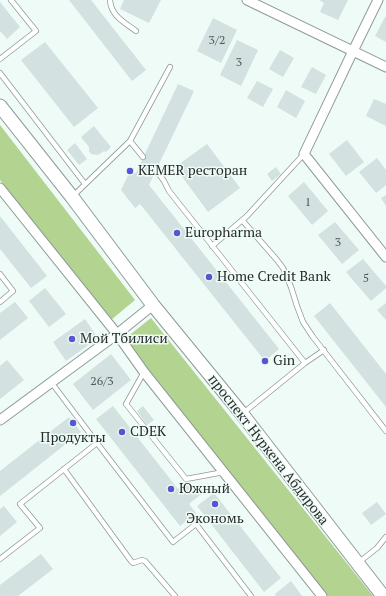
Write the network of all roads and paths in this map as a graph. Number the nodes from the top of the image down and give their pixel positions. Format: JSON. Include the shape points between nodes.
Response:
{"nodes":[{"id":1,"x":11,"y":0,"type":"edge"},
{"id":2,"x":110,"y":0,"type":"edge"},
{"id":3,"x":248,"y":0,"type":"edge"},
{"id":4,"x":378,"y":0,"type":"edge"},
{"id":5,"x":136,"y":31,"type":"dead end"},
{"id":6,"x":352,"y":51,"type":"junction"},
{"id":7,"x":0,"y":59,"type":"edge"},
{"id":8,"x":170,"y":67,"type":"dead end"},
{"id":9,"x":386,"y":67,"type":"edge"},
{"id":10,"x":0,"y":73,"type":"edge"},
{"id":11,"x":0,"y":106,"type":"edge"},
{"id":12,"x":130,"y":141,"type":"junction"},
{"id":13,"x":304,"y":154,"type":"junction"},
{"id":14,"x":143,"y":157,"type":"dead end"},
{"id":15,"x":156,"y":170,"type":"dead end"},
{"id":16,"x":85,"y":184,"type":"junction"},
{"id":17,"x":0,"y":188,"type":"edge"},
{"id":18,"x":72,"y":197,"type":"junction"},
{"id":19,"x":242,"y":220,"type":"junction"},
{"id":20,"x":212,"y":246,"type":"junction"},
{"id":21,"x":386,"y":257,"type":"edge"},
{"id":22,"x":0,"y":274,"type":"edge"},
{"id":23,"x":0,"y":302,"type":"edge"},
{"id":24,"x":153,"y":304,"type":"junction"},
{"id":25,"x":116,"y":334,"type":"junction"},
{"id":26,"x":324,"y":350,"type":"junction"},
{"id":27,"x":305,"y":363,"type":"junction"},
{"id":28,"x":144,"y":372,"type":"junction"},
{"id":29,"x":51,"y":382,"type":"junction"},
{"id":30,"x":242,"y":414,"type":"junction"},
{"id":31,"x":0,"y":420,"type":"edge"},
{"id":32,"x":386,"y":431,"type":"edge"},
{"id":33,"x":97,"y":443,"type":"junction"},
{"id":34,"x":64,"y":469,"type":"junction"},
{"id":35,"x":225,"y":472,"type":"junction"},
{"id":36,"x":386,"y":537,"type":"edge"},
{"id":37,"x":0,"y":559,"type":"edge"},
{"id":38,"x":357,"y":564,"type":"junction"},
{"id":39,"x":175,"y":596,"type":"edge"},
{"id":40,"x":251,"y":596,"type":"edge"},
{"id":41,"x":322,"y":596,"type":"edge"},
{"id":42,"x":383,"y":596,"type":"edge"}],
"edges":[{"from":1,"to":7,"type":"lane","via":[[36,31]]},
{"from":2,"to":5,"type":"lane","via":[[116,16]]},
{"from":3,"to":6,"type":"street"},
{"from":4,"to":6,"type":"street"},
{"from":6,"to":9,"type":"street"},
{"from":6,"to":13,"type":"street"},
{"from":8,"to":12,"type":"lane"},
{"from":10,"to":16,"type":"lane"},
{"from":11,"to":18,"type":"main road","name":"проспект Нуркена Абдирова"},
{"from":12,"to":14,"type":"lane"},
{"from":12,"to":16,"type":"lane"},
{"from":13,"to":19,"type":"lane"},
{"from":13,"to":21,"type":"street"},
{"from":15,"to":20,"type":"lane"},
{"from":16,"to":18,"type":"lane"},
{"from":17,"to":25,"type":"street"},
{"from":18,"to":24,"type":"main road","name":"проспект Нуркена Абдирова"},
{"from":19,"to":20,"type":"lane"},
{"from":19,"to":26,"type":"lane","via":[[277,260],[291,287],[304,322]]},
{"from":20,"to":27,"type":"lane"},
{"from":22,"to":23,"type":"lane","via":[[13,291]]},
{"from":24,"to":25,"type":"street"},
{"from":24,"to":30,"type":"main road","name":"проспект Нуркена Абдирова"},
{"from":25,"to":28,"type":"street"},
{"from":25,"to":29,"type":"street"},
{"from":26,"to":27,"type":"lane"},
{"from":26,"to":32,"type":"lane"},
{"from":27,"to":30,"type":"lane"},
{"from":28,"to":35,"type":"street"},
{"from":28,"to":35,"type":"lane","via":[[126,404],[186,479]]},
{"from":29,"to":31,"type":"street"},
{"from":29,"to":33,"type":"lane"},
{"from":30,"to":38,"type":"main road","name":"проспект Нуркена Абдирова"},
{"from":33,"to":34,"type":"lane"},
{"from":33,"to":40,"type":"lane","via":[[173,542],[196,524]]},
{"from":34,"to":37,"type":"lane","via":[[20,504],[40,528]]},
{"from":34,"to":39,"type":"lane","via":[[131,561],[145,561]]},
{"from":35,"to":41,"type":"street"},
{"from":36,"to":38,"type":"lane"},
{"from":38,"to":42,"type":"main road","name":"проспект Нуркена Абдирова"}]}
